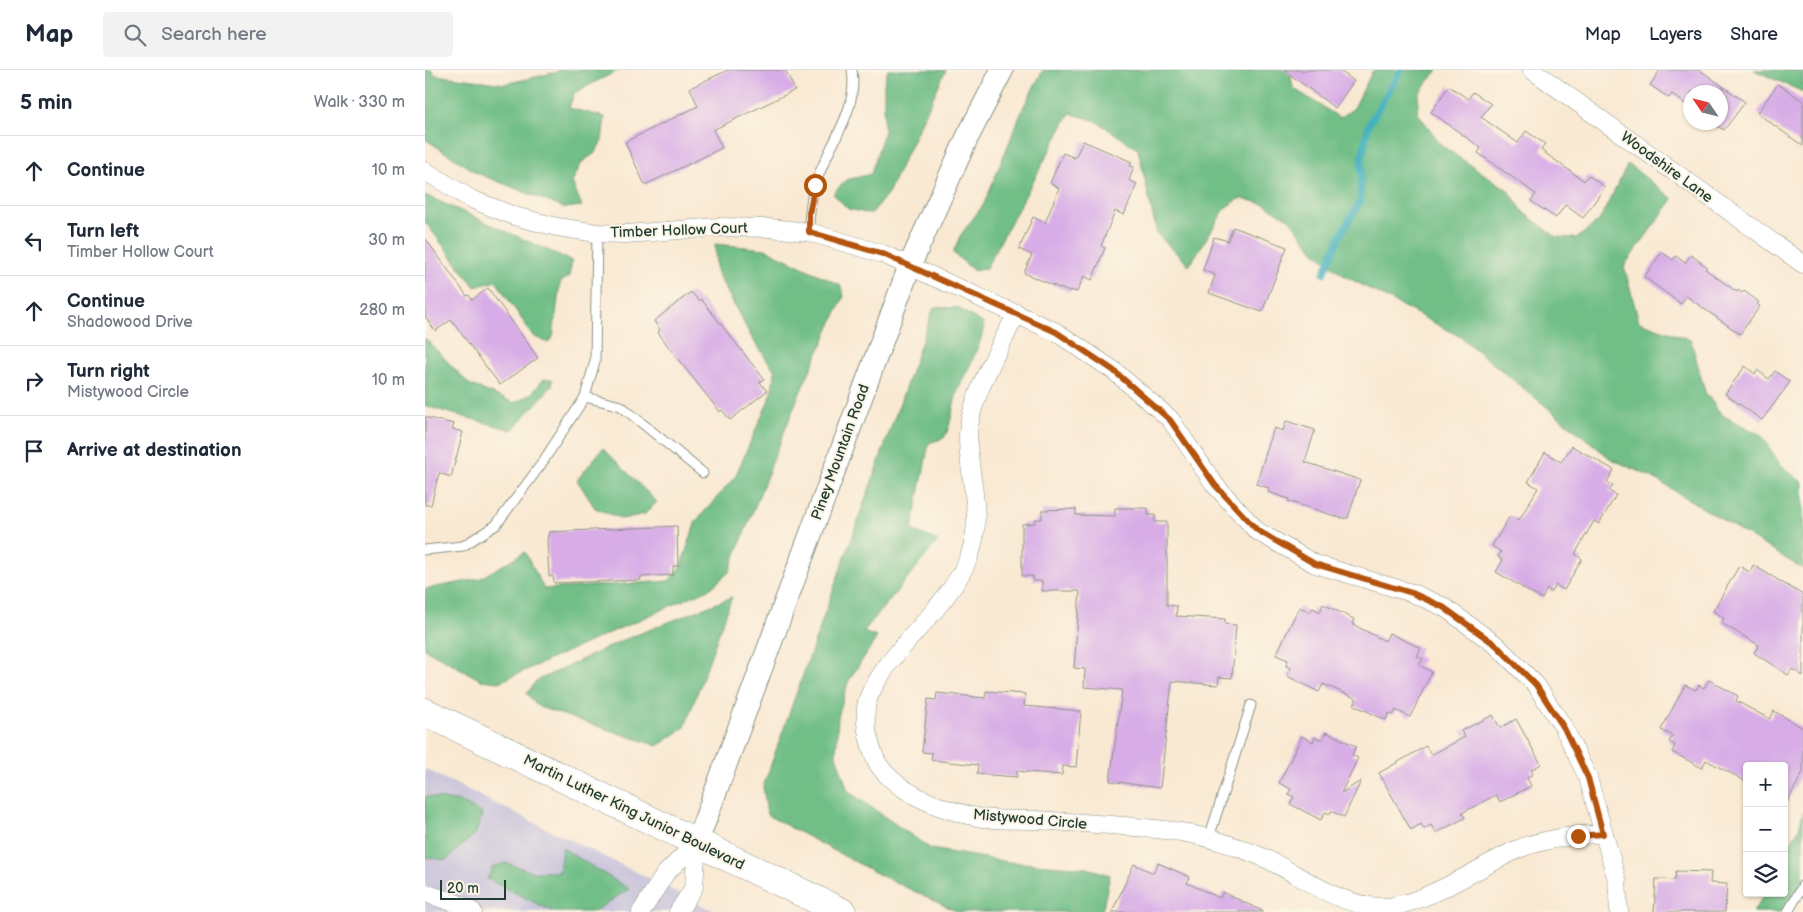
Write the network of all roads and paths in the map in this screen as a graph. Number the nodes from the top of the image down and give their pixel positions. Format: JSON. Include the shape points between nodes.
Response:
{"nodes":[{"id":1,"x":852,"y":70,"type":"edge"},
{"id":2,"x":1003,"y":70,"type":"edge"},
{"id":3,"x":1532,"y":70,"type":"edge"},
{"id":4,"x":425,"y":171,"type":"edge"},
{"id":5,"x":809,"y":232,"type":"junction"},
{"id":6,"x":597,"y":233,"type":"junction"},
{"id":7,"x":1803,"y":264,"type":"edge"},
{"id":8,"x":910,"y":265,"type":"junction"},
{"id":9,"x":1017,"y":313,"type":"junction"},
{"id":10,"x":585,"y":398,"type":"junction"},
{"id":11,"x":703,"y":473,"type":"dead end"},
{"id":12,"x":425,"y":550,"type":"edge"},
{"id":13,"x":1251,"y":705,"type":"dead end"},
{"id":14,"x":425,"y":712,"type":"edge"},
{"id":15,"x":1603,"y":834,"type":"junction"},
{"id":16,"x":1209,"y":838,"type":"junction"},
{"id":17,"x":697,"y":842,"type":"junction"},
{"id":18,"x":1803,"y":885,"type":"edge"},
{"id":19,"x":425,"y":893,"type":"edge"},
{"id":20,"x":473,"y":912,"type":"edge"},
{"id":21,"x":641,"y":912,"type":"edge"},
{"id":22,"x":679,"y":912,"type":"edge"},
{"id":23,"x":842,"y":912,"type":"edge"},
{"id":24,"x":1619,"y":912,"type":"edge"},
{"id":25,"x":1788,"y":912,"type":"edge"}],
"edges":[{"from":1,"to":5,"type":"lane","via":[[852,102],[815,185]]},
{"from":2,"to":8,"type":"street","name":"Piney Mountain Road","via":[[967,138]]},
{"from":3,"to":7,"type":"street","name":"Woodshire Lane"},
{"from":4,"to":6,"type":"street","name":"Timber Hollow Court","via":[[471,199],[514,216]]},
{"from":5,"to":6,"type":"street","name":"Timber Hollow Court","via":[[719,227],[659,233]]},
{"from":5,"to":8,"type":"street","name":"Timber Hollow Court"},
{"from":6,"to":10,"type":"lane","via":[[595,361]]},
{"from":8,"to":9,"type":"street","name":"Timber Hollow Court"},
{"from":8,"to":17,"type":"street","name":"Piney Mountain Road"},
{"from":9,"to":15,"type":"street","name":"Timber Hollow Court","via":[[1056,332],[1096,358],[1170,420],[1215,485],[1257,530],[1315,564],[1437,603],[1496,645],[1536,685],[1564,728],[1588,778]]},
{"from":9,"to":16,"type":"street","name":"Mistywood Circle","via":[[971,419],[968,436],[977,512],[976,533],[969,556],[941,604],[880,677],[867,700],[867,734],[877,764],[901,787],[941,806],[979,817],[1123,826]]},
{"from":10,"to":11,"type":"lane","via":[[621,406]]},
{"from":10,"to":12,"type":"lane","via":[[496,525],[463,546]]},
{"from":13,"to":16,"type":"lane"},
{"from":14,"to":17,"type":"main road","name":"Martin Luther King Junior Boulevard"},
{"from":15,"to":16,"type":"street","name":"Mistywood Circle","via":[[1541,841],[1488,863],[1426,897],[1385,908],[1354,903],[1261,856]]},
{"from":15,"to":24,"type":"street","name":"Timber Hollow Court","via":[[1617,880]]},
{"from":17,"to":21,"type":"street","via":[[665,874]]},
{"from":17,"to":22,"type":"street","via":[[693,887]]},
{"from":17,"to":23,"type":"main road","name":"Martin Luther King Junior Boulevard"},
{"from":18,"to":25,"type":"lane"},
{"from":19,"to":20,"type":"street"}]}
